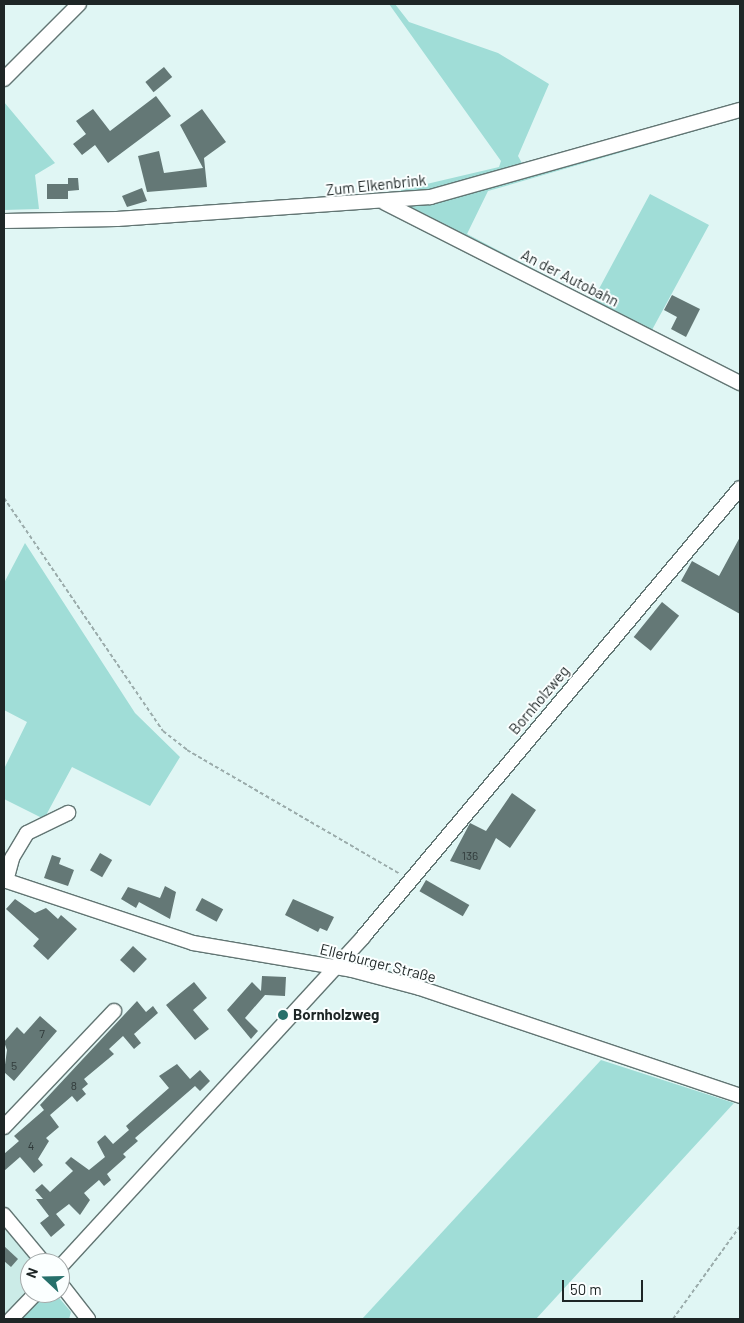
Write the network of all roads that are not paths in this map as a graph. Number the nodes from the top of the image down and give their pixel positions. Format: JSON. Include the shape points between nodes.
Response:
{"nodes":[{"id":1,"x":79,"y":4,"type":"edge"},
{"id":2,"x":4,"y":79,"type":"edge"},
{"id":3,"x":740,"y":110,"type":"edge"},
{"id":4,"x":430,"y":196,"type":"junction"},
{"id":5,"x":385,"y":203,"type":"junction"},
{"id":6,"x":4,"y":221,"type":"edge"},
{"id":7,"x":426,"y":223,"type":"junction"},
{"id":8,"x":740,"y":383,"type":"edge"},
{"id":9,"x":740,"y":488,"type":"edge"},
{"id":10,"x":68,"y":813,"type":"dead end"},
{"id":11,"x":5,"y":881,"type":"edge"},
{"id":12,"x":337,"y":967,"type":"junction"},
{"id":13,"x":114,"y":1011,"type":"dead end"},
{"id":14,"x":740,"y":1096,"type":"edge"},
{"id":15,"x":4,"y":1127,"type":"edge"},
{"id":16,"x":4,"y":1215,"type":"edge"},
{"id":17,"x":36,"y":1253,"type":"edge"},
{"id":18,"x":70,"y":1256,"type":"edge"},
{"id":19,"x":70,"y":1296,"type":"edge"},
{"id":20,"x":26,"y":1303,"type":"edge"},
{"id":21,"x":11,"y":1319,"type":"edge"},
{"id":22,"x":88,"y":1319,"type":"edge"}],
"edges":[{"from":1,"to":2,"type":"street"},
{"from":3,"to":4,"type":"street","name":"Zum Elkenbrink"},
{"from":4,"to":5,"type":"street","name":"Zum Elkenbrink"},
{"from":4,"to":7,"type":"street","via":[[423,206]]},
{"from":5,"to":6,"type":"street","name":"Zum Elkenbrink"},
{"from":5,"to":7,"type":"street","name":"An der Autobahn"},
{"from":7,"to":8,"type":"street","name":"An der Autobahn"},
{"from":9,"to":12,"type":"street","name":"Bornholzweg"},
{"from":10,"to":11,"type":"street","via":[[27,833],[12,858]]},
{"from":11,"to":12,"type":"street","name":"Ellerburger Straße","via":[[193,943]]},
{"from":12,"to":14,"type":"street","name":"Ellerburger Straße","via":[[420,988]]},
{"from":12,"to":18,"type":"street","name":"Bornholzweg"},
{"from":13,"to":15,"type":"street"},
{"from":16,"to":17,"type":"street"},
{"from":19,"to":22,"type":"street"},
{"from":20,"to":21,"type":"street"}]}
